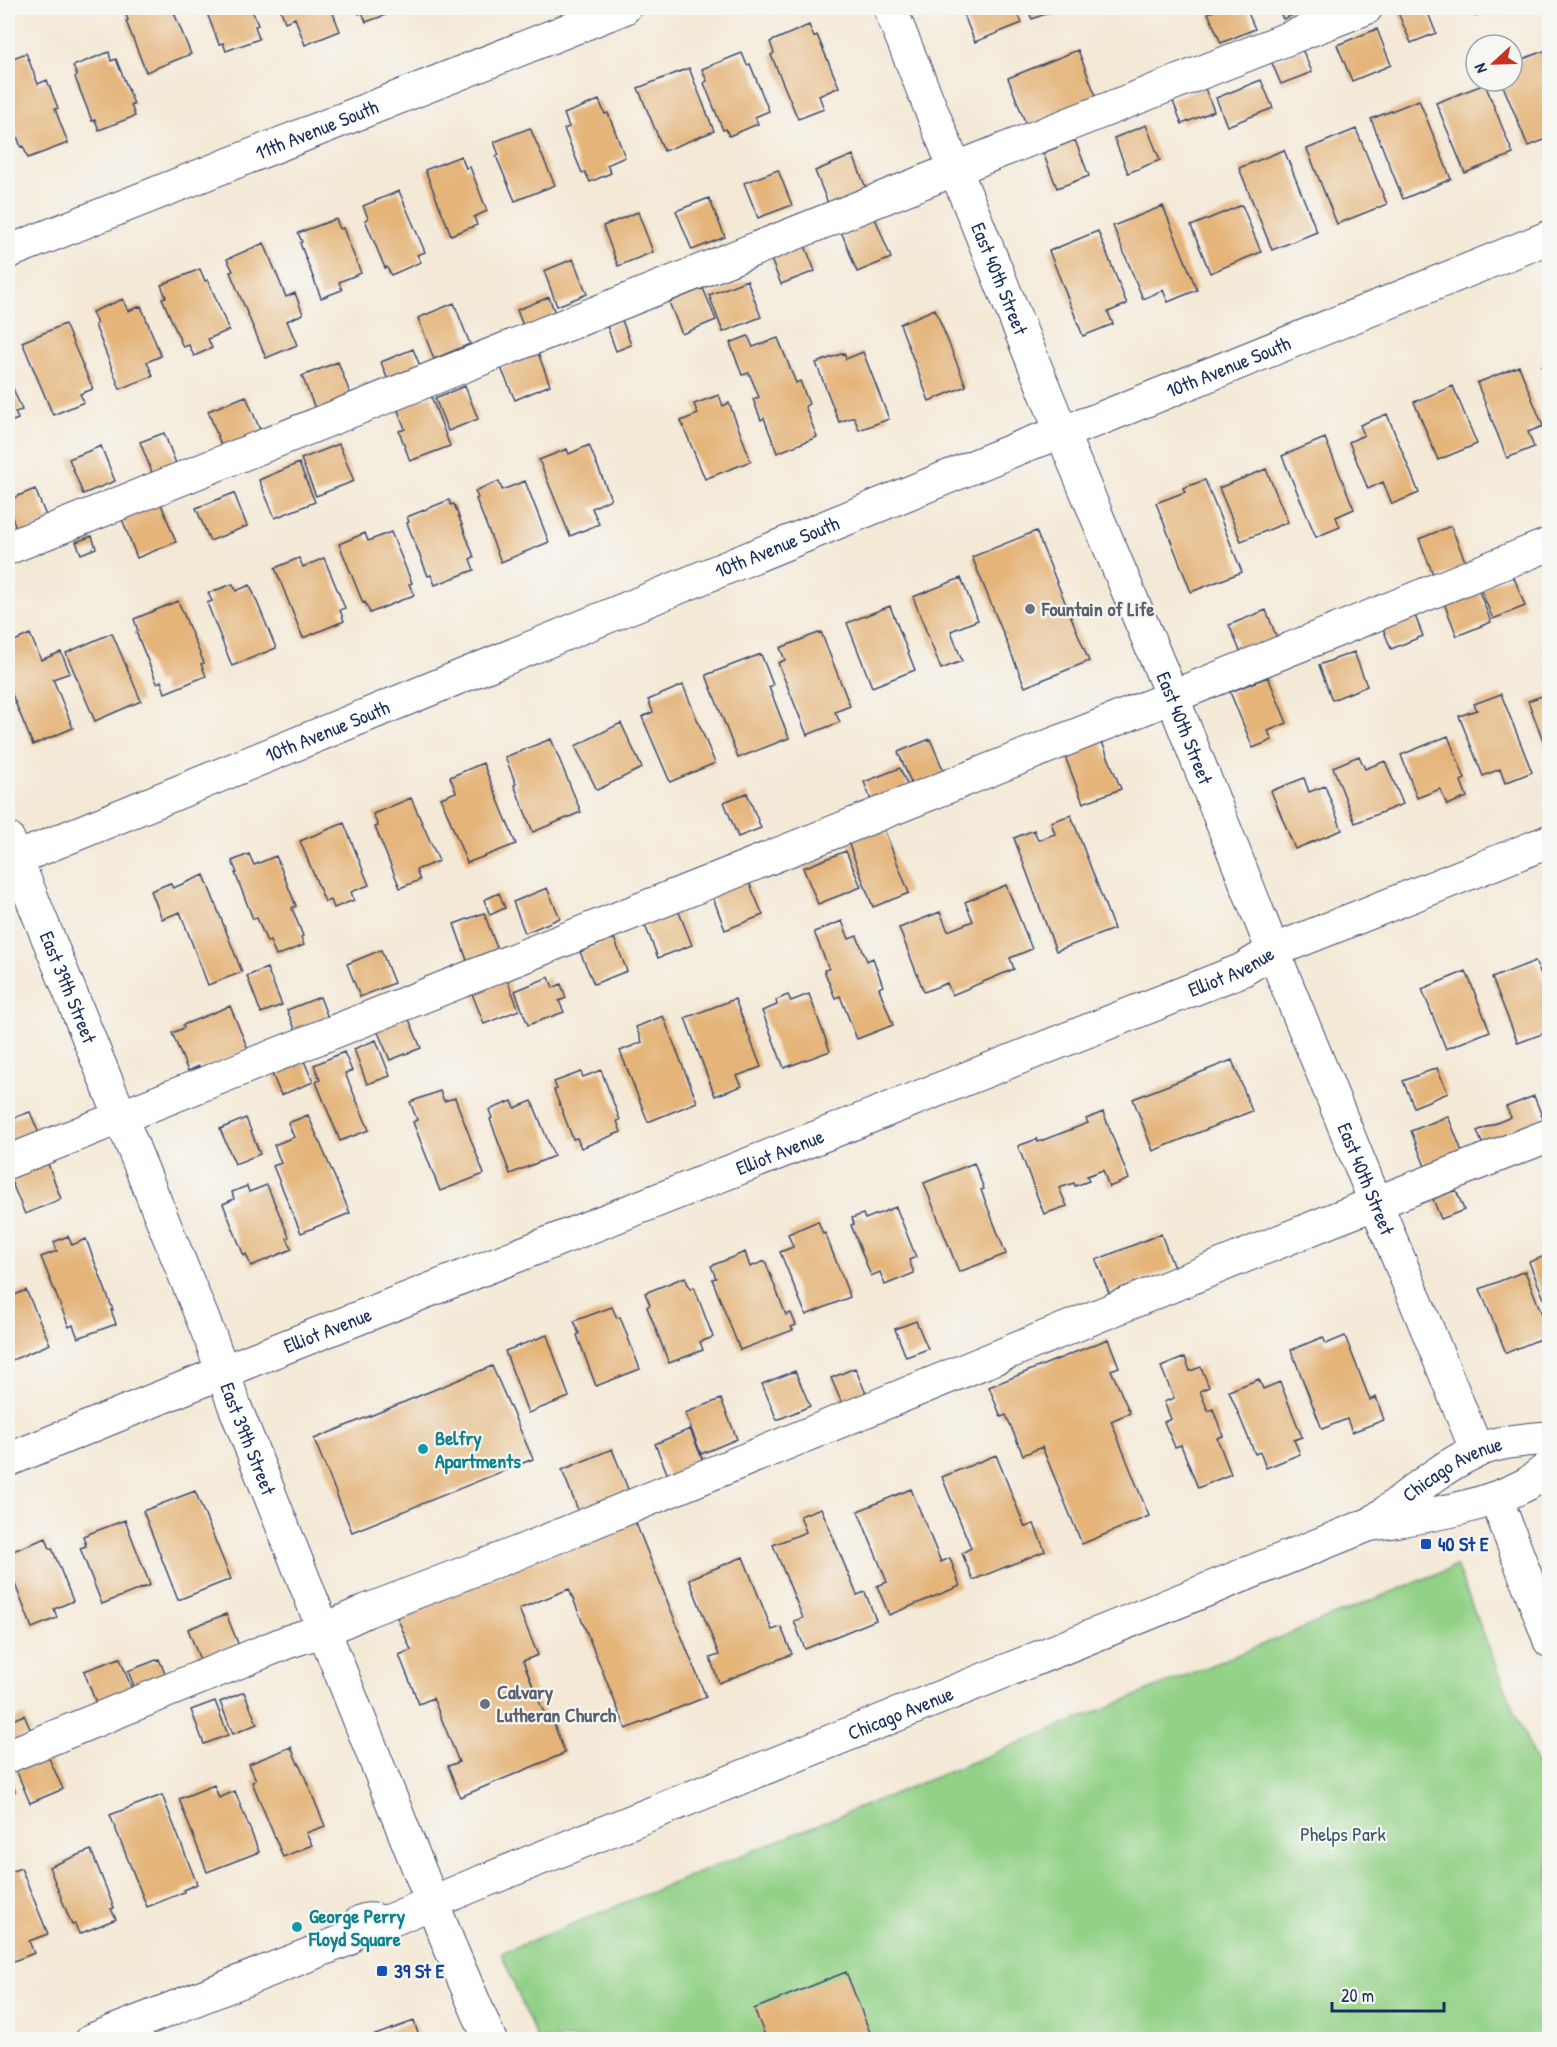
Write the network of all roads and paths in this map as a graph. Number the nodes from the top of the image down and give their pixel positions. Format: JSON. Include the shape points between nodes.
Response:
{"nodes":[{"id":1,"x":624,"y":8,"type":"edge"},
{"id":2,"x":890,"y":8,"type":"edge"},
{"id":3,"x":1366,"y":8,"type":"edge"},
{"id":4,"x":955,"y":170,"type":"junction"},
{"id":5,"x":1550,"y":237,"type":"edge"},
{"id":6,"x":8,"y":252,"type":"edge"},
{"id":7,"x":1062,"y":433,"type":"junction"},
{"id":8,"x":1550,"y":544,"type":"edge"},
{"id":9,"x":8,"y":548,"type":"edge"},
{"id":10,"x":1172,"y":696,"type":"junction"},
{"id":11,"x":1550,"y":841,"type":"edge"},
{"id":12,"x":10,"y":853,"type":"edge"},
{"id":13,"x":1273,"y":951,"type":"junction"},
{"id":14,"x":120,"y":1117,"type":"junction"},
{"id":15,"x":1550,"y":1135,"type":"edge"},
{"id":16,"x":8,"y":1162,"type":"edge"},
{"id":17,"x":1377,"y":1204,"type":"junction"},
{"id":18,"x":223,"y":1373,"type":"junction"},
{"id":19,"x":1550,"y":1438,"type":"edge"},
{"id":20,"x":1477,"y":1451,"type":"junction"},
{"id":21,"x":8,"y":1460,"type":"edge"},
{"id":22,"x":1550,"y":1467,"type":"edge"},
{"id":23,"x":1496,"y":1498,"type":"junction"},
{"id":24,"x":1368,"y":1525,"type":"junction"},
{"id":25,"x":325,"y":1629,"type":"junction"},
{"id":26,"x":1550,"y":1641,"type":"edge"},
{"id":27,"x":8,"y":1756,"type":"edge"},
{"id":28,"x":433,"y":1902,"type":"junction"},
{"id":29,"x":92,"y":2040,"type":"edge"},
{"id":30,"x":490,"y":2040,"type":"edge"}],
"edges":[{"from":1,"to":6,"type":"street","name":"11th Avenue South"},
{"from":2,"to":4,"type":"street","name":"East 40th Street"},
{"from":3,"to":4,"type":"street"},
{"from":4,"to":7,"type":"street","name":"East 40th Street"},
{"from":4,"to":9,"type":"street"},
{"from":5,"to":7,"type":"street","name":"10th Avenue South"},
{"from":7,"to":10,"type":"street","name":"East 40th Street"},
{"from":7,"to":12,"type":"street","name":"10th Avenue South"},
{"from":8,"to":10,"type":"street"},
{"from":10,"to":13,"type":"street","name":"East 40th Street"},
{"from":10,"to":14,"type":"street"},
{"from":11,"to":13,"type":"street","name":"Elliot Avenue"},
{"from":12,"to":14,"type":"street","name":"East 39th Street"},
{"from":13,"to":17,"type":"street","name":"East 40th Street"},
{"from":13,"to":18,"type":"street","name":"Elliot Avenue","via":[[1242,970]]},
{"from":14,"to":16,"type":"street"},
{"from":14,"to":18,"type":"street","name":"East 39th Street"},
{"from":15,"to":17,"type":"street"},
{"from":17,"to":20,"type":"street","name":"East 40th Street"},
{"from":17,"to":25,"type":"street"},
{"from":18,"to":21,"type":"street","name":"Elliot Avenue"},
{"from":18,"to":25,"type":"street","name":"East 39th Street"},
{"from":19,"to":20,"type":"street","name":"Chicago Avenue","via":[[1512,1441]]},
{"from":20,"to":24,"type":"street","name":"Chicago Avenue"},
{"from":22,"to":23,"type":"street","name":"Chicago Avenue"},
{"from":23,"to":24,"type":"street","name":"Chicago Avenue","via":[[1458,1510]]},
{"from":23,"to":26,"type":"street"},
{"from":24,"to":28,"type":"street","name":"Chicago Avenue"},
{"from":25,"to":27,"type":"street"},
{"from":25,"to":28,"type":"street","name":"East 39th Street"},
{"from":28,"to":29,"type":"street","name":"Chicago Avenue","via":[[384,1923],[374,1941],[359,1944],[346,1940]]},
{"from":28,"to":30,"type":"street","name":"East 39th Street"}]}
